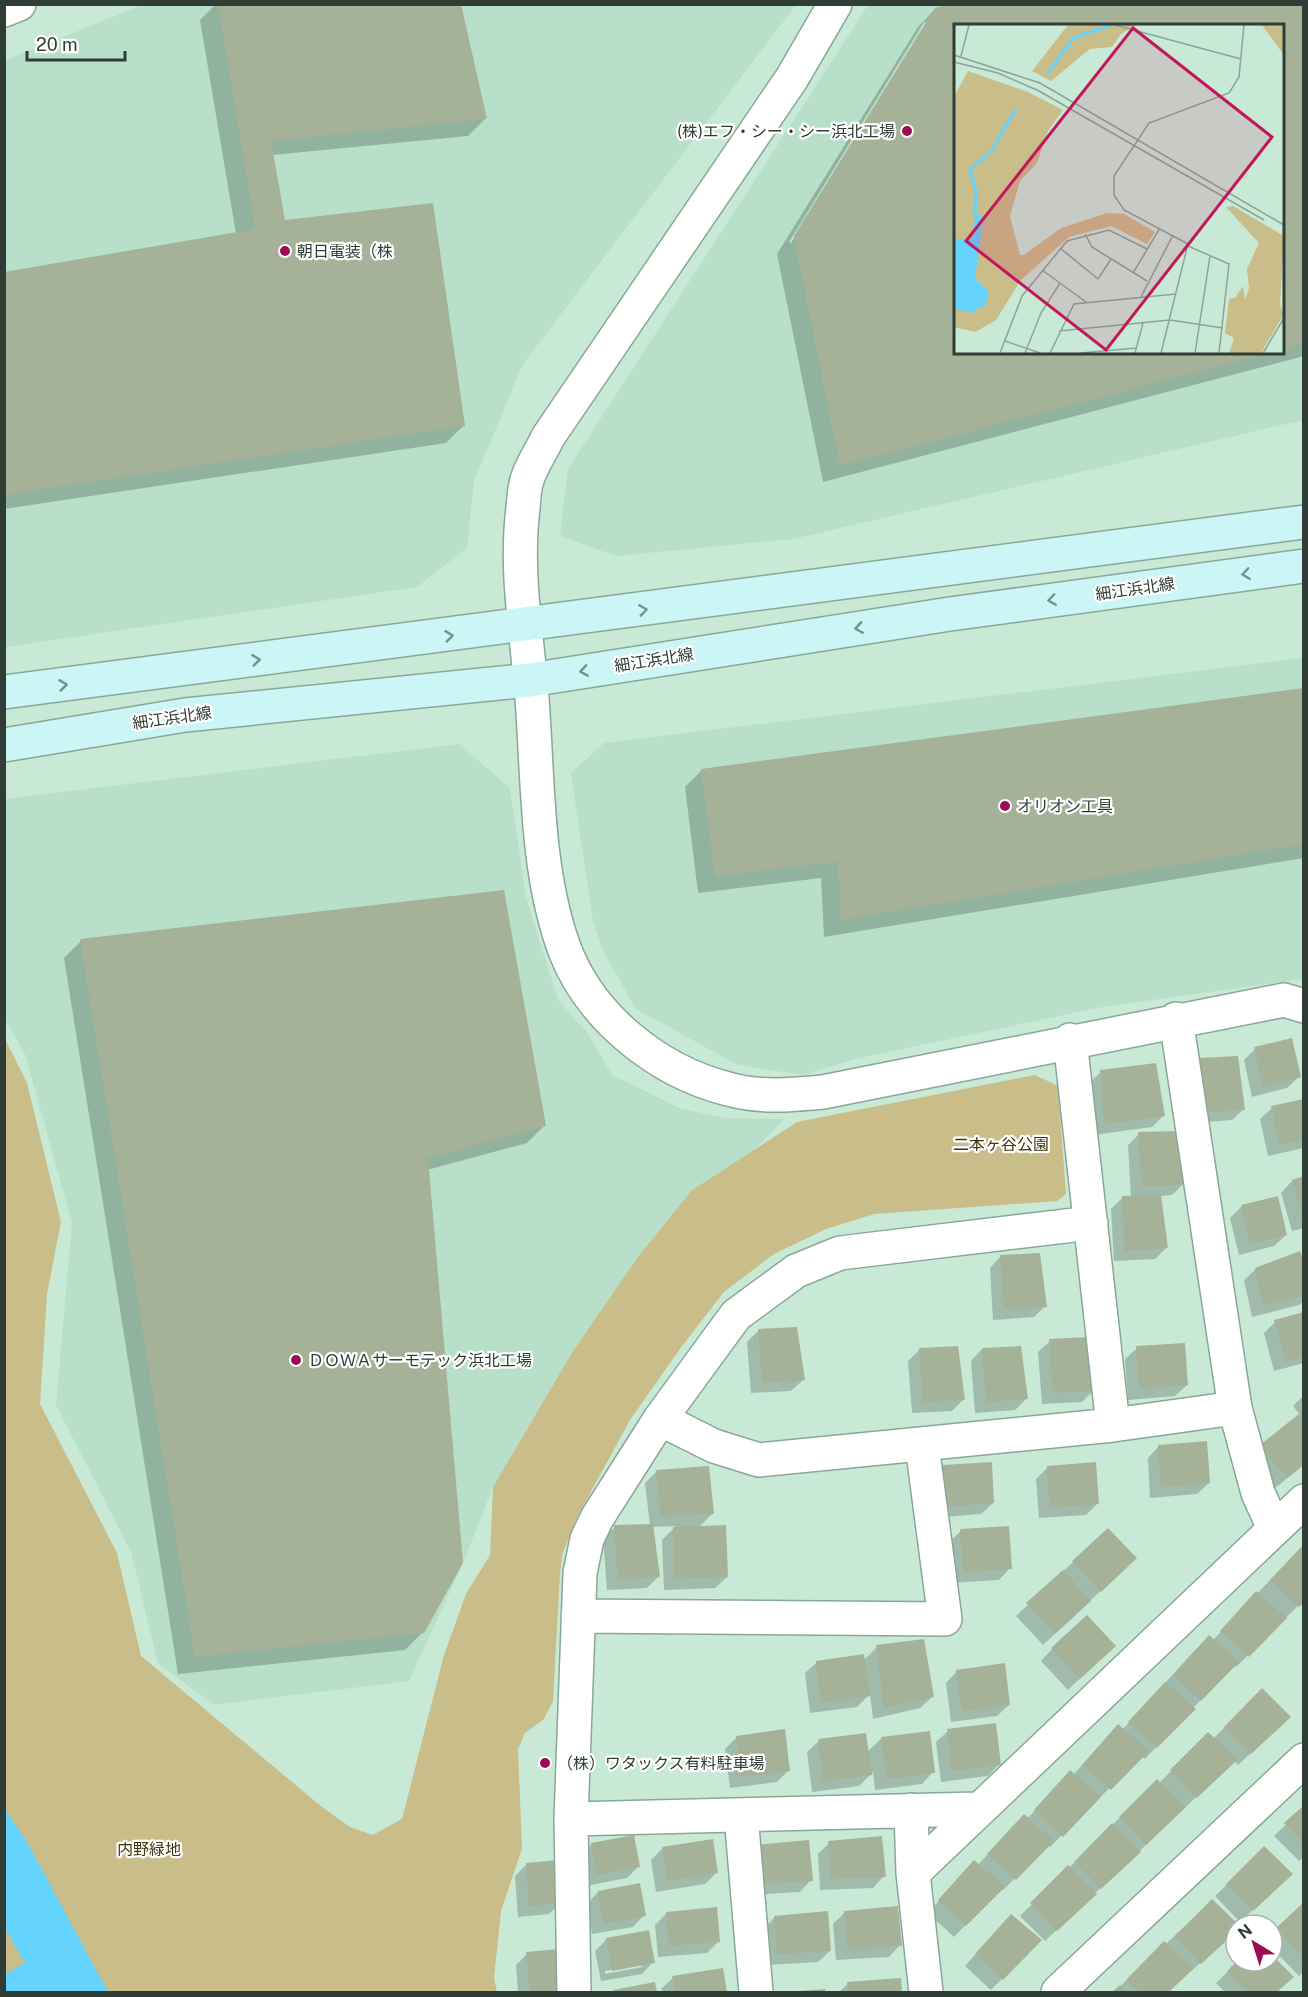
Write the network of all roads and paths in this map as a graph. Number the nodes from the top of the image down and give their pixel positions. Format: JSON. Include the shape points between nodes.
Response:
{"nodes":[{"id":1,"x":19,"y":4,"type":"edge"},
{"id":2,"x":835,"y":4,"type":"edge"},
{"id":3,"x":4,"y":10,"type":"edge"},
{"id":4,"x":1304,"y":522,"type":"edge"},
{"id":5,"x":1304,"y":566,"type":"edge"},
{"id":6,"x":523,"y":626,"type":"junction"},
{"id":7,"x":530,"y":680,"type":"junction"},
{"id":8,"x":4,"y":692,"type":"edge"},
{"id":9,"x":4,"y":745,"type":"edge"},
{"id":10,"x":1304,"y":1006,"type":"edge"},
{"id":11,"x":1176,"y":1019,"type":"junction"},
{"id":12,"x":1070,"y":1040,"type":"junction"},
{"id":13,"x":1091,"y":1223,"type":"junction"},
{"id":14,"x":1235,"y":1408,"type":"junction"},
{"id":15,"x":660,"y":1419,"type":"junction"},
{"id":16,"x":1113,"y":1425,"type":"junction"},
{"id":17,"x":922,"y":1445,"type":"junction"},
{"id":18,"x":1304,"y":1501,"type":"edge"},
{"id":19,"x":1274,"y":1528,"type":"junction"},
{"id":20,"x":578,"y":1616,"type":"junction"},
{"id":21,"x":1304,"y":1760,"type":"edge"},
{"id":22,"x":978,"y":1809,"type":"junction"},
{"id":23,"x":911,"y":1810,"type":"junction"},
{"id":24,"x":741,"y":1815,"type":"junction"},
{"id":25,"x":571,"y":1819,"type":"junction"},
{"id":26,"x":914,"y":1873,"type":"junction"},
{"id":27,"x":574,"y":1992,"type":"edge"},
{"id":28,"x":756,"y":1992,"type":"edge"},
{"id":29,"x":926,"y":1992,"type":"edge"},
{"id":30,"x":1058,"y":1992,"type":"edge"}],
"edges":[{"from":1,"to":3,"type":"street"},
{"from":2,"to":6,"type":"street","via":[[792,78],[548,437],[527,479],[518,546]]},
{"from":6,"to":4,"type":"main road","one_way":true},
{"from":5,"to":7,"type":"main road","name":"細江浜北線","one_way":true,"via":[[950,614]]},
{"from":6,"to":7,"type":"street"},
{"from":8,"to":6,"type":"main road","one_way":true},
{"from":7,"to":9,"type":"main road","name":"細江浜北線","via":[[185,715]]},
{"from":7,"to":12,"type":"street","via":[[543,845],[563,946],[584,986],[614,1024],[651,1054],[690,1076],[729,1090],[778,1096],[822,1092]]},
{"from":10,"to":11,"type":"street","via":[[1284,1000]]},
{"from":11,"to":12,"type":"street"},
{"from":11,"to":14,"type":"street"},
{"from":12,"to":13,"type":"street"},
{"from":13,"to":15,"type":"street","via":[[840,1253],[816,1261],[777,1282],[736,1315]]},
{"from":13,"to":16,"type":"street"},
{"from":14,"to":16,"type":"street"},
{"from":14,"to":19,"type":"street","via":[[1258,1493]]},
{"from":15,"to":17,"type":"street","via":[[714,1446],[759,1460]]},
{"from":15,"to":20,"type":"street","via":[[587,1539],[580,1573]]},
{"from":16,"to":17,"type":"street"},
{"from":17,"to":20,"type":"street","via":[[945,1619]]},
{"from":18,"to":19,"type":"street"},
{"from":19,"to":22,"type":"street"},
{"from":20,"to":25,"type":"street"},
{"from":21,"to":30,"type":"street"},
{"from":22,"to":23,"type":"street"},
{"from":22,"to":26,"type":"street"},
{"from":23,"to":24,"type":"street"},
{"from":23,"to":26,"type":"street"},
{"from":24,"to":25,"type":"street"},
{"from":24,"to":28,"type":"street"},
{"from":25,"to":27,"type":"street"},
{"from":26,"to":29,"type":"street"}]}
